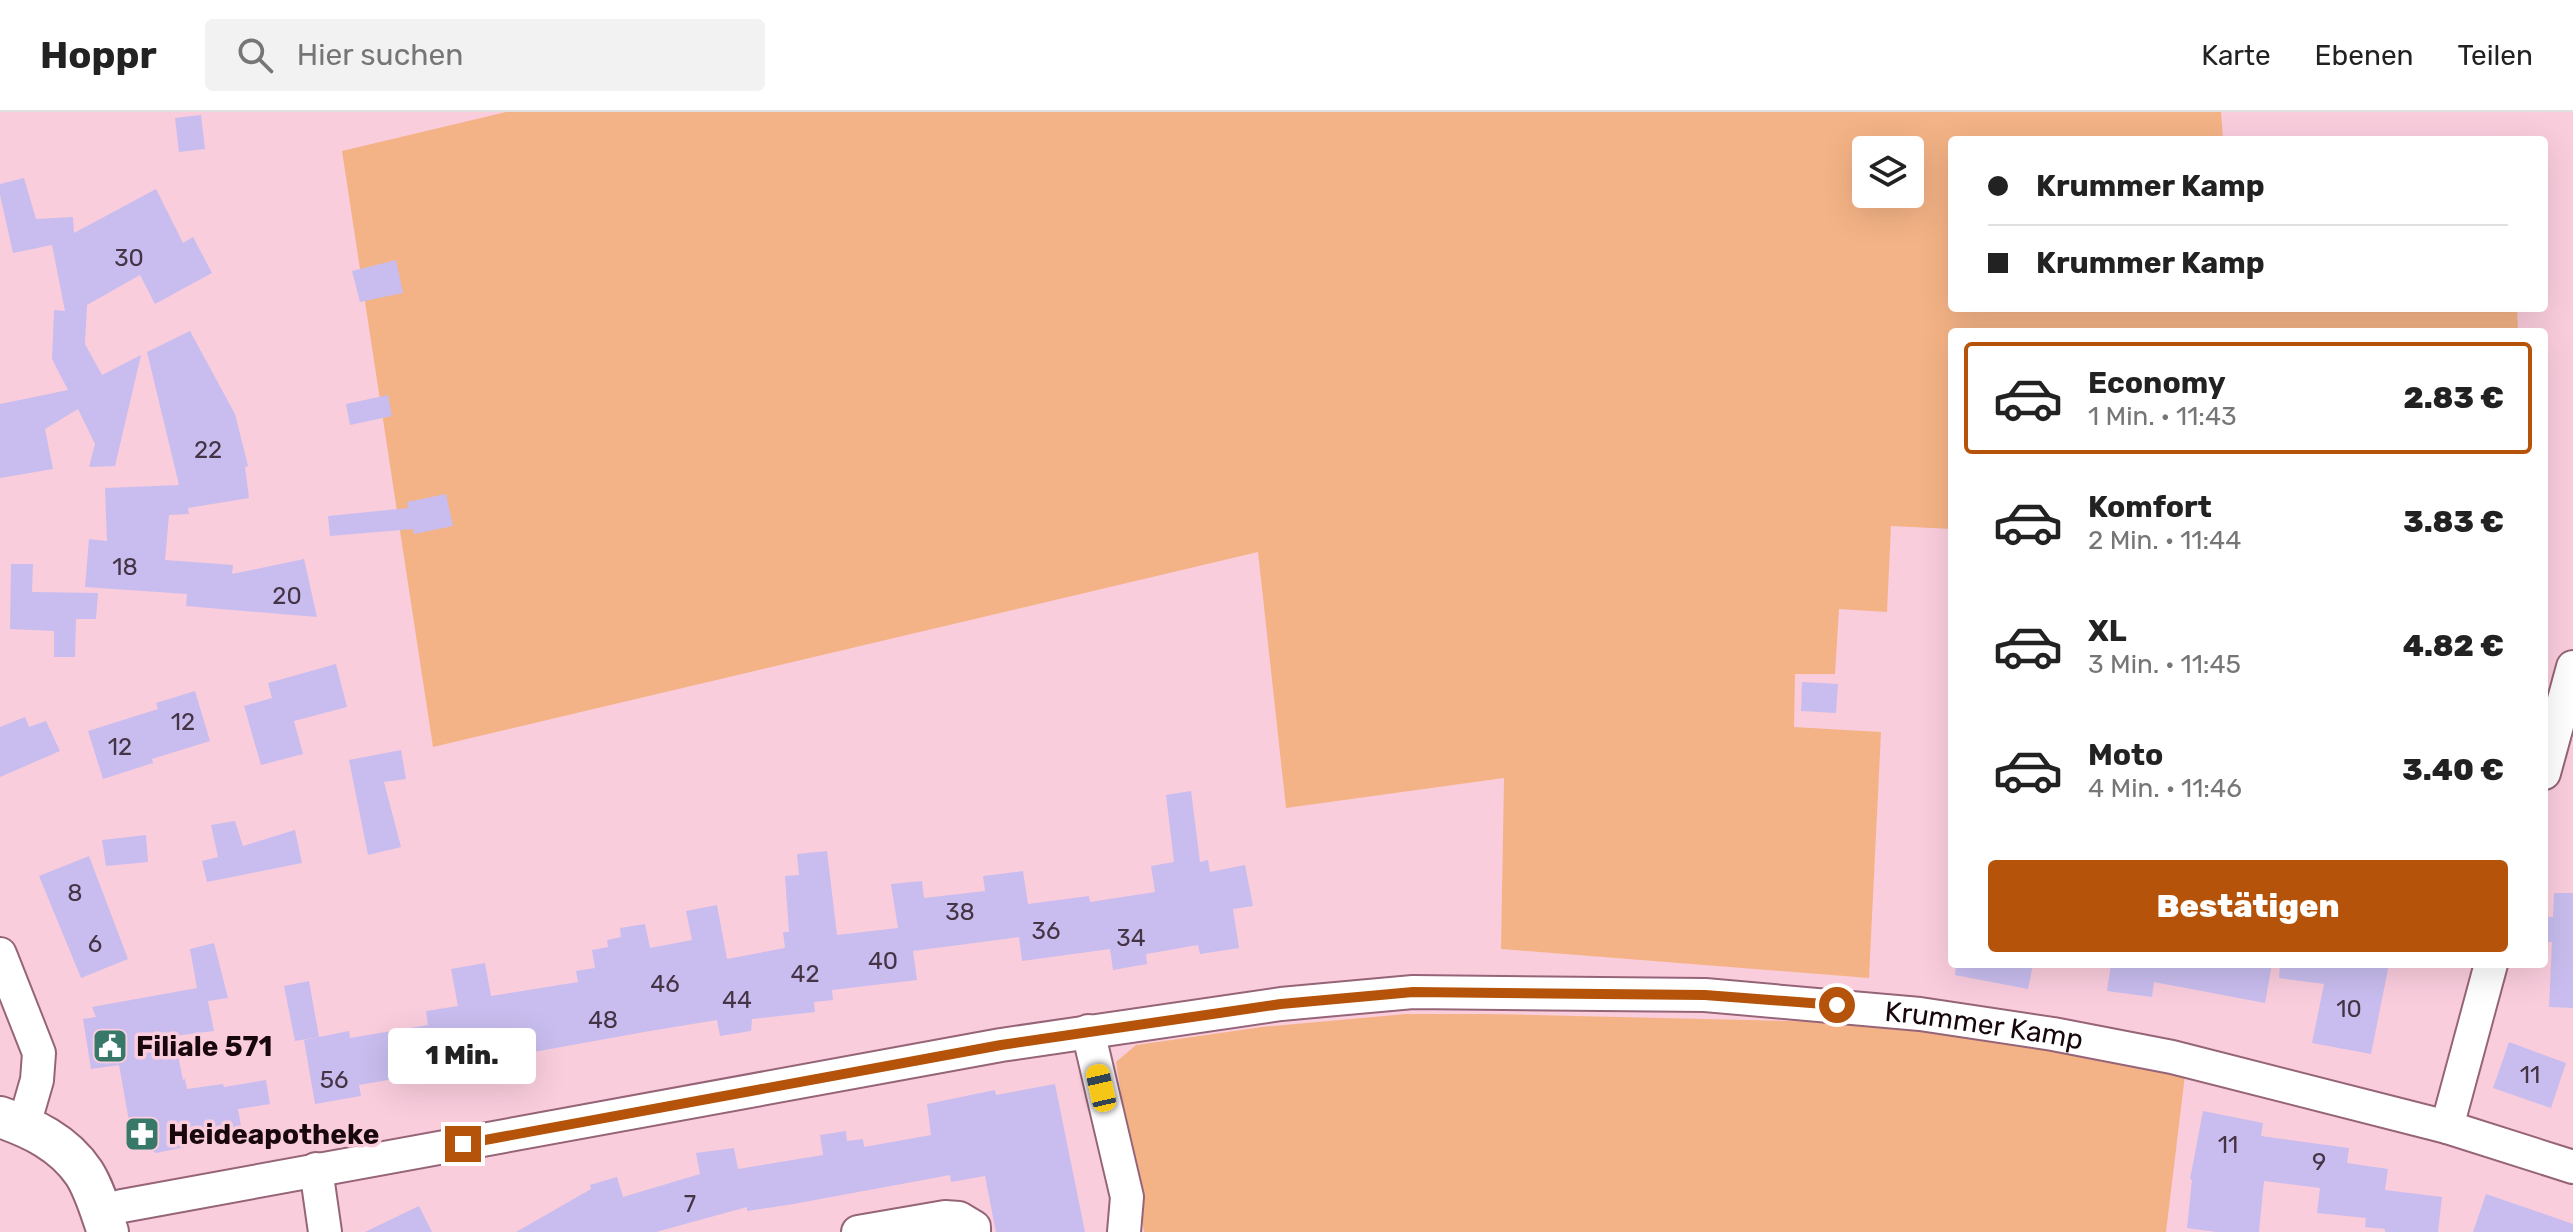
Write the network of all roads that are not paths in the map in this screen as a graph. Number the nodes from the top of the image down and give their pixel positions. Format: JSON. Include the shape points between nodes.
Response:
{"nodes":[{"id":1,"x":2571,"y":683,"type":"edge"},
{"id":2,"x":2548,"y":760,"type":"edge"},
{"id":3,"x":0,"y":954,"type":"edge"},
{"id":4,"x":2490,"y":968,"type":"edge"},
{"id":5,"x":1088,"y":1031,"type":"junction"},
{"id":6,"x":12,"y":1121,"type":"edge"},
{"id":7,"x":2447,"y":1127,"type":"junction"},
{"id":8,"x":2573,"y":1167,"type":"edge"},
{"id":9,"x":316,"y":1169,"type":"junction"},
{"id":10,"x":105,"y":1223,"type":"edge"},
{"id":11,"x":325,"y":1232,"type":"edge"},
{"id":12,"x":858,"y":1232,"type":"edge"},
{"id":13,"x":974,"y":1232,"type":"edge"},
{"id":14,"x":1124,"y":1232,"type":"edge"}],
"edges":[{"from":1,"to":2,"type":"street"},
{"from":3,"to":6,"type":"street","via":[[39,1053],[37,1080]]},
{"from":4,"to":7,"type":"street"},
{"from":5,"to":7,"type":"street","name":"Krummer Kamp","via":[[1413,992],[1766,999],[2053,1034],[2172,1057]]},
{"from":5,"to":9,"type":"street","name":"Krummer Kamp"},
{"from":5,"to":14,"type":"street","via":[[1127,1197]]},
{"from":6,"to":10,"type":"street","via":[[62,1147],[85,1174]]},
{"from":7,"to":8,"type":"street","name":"Krummer Kamp"},
{"from":9,"to":10,"type":"street","name":"Krummer Kamp","via":[[122,1206]]},
{"from":9,"to":11,"type":"street"},
{"from":12,"to":13,"type":"street","via":[[945,1217],[959,1218]]}]}
